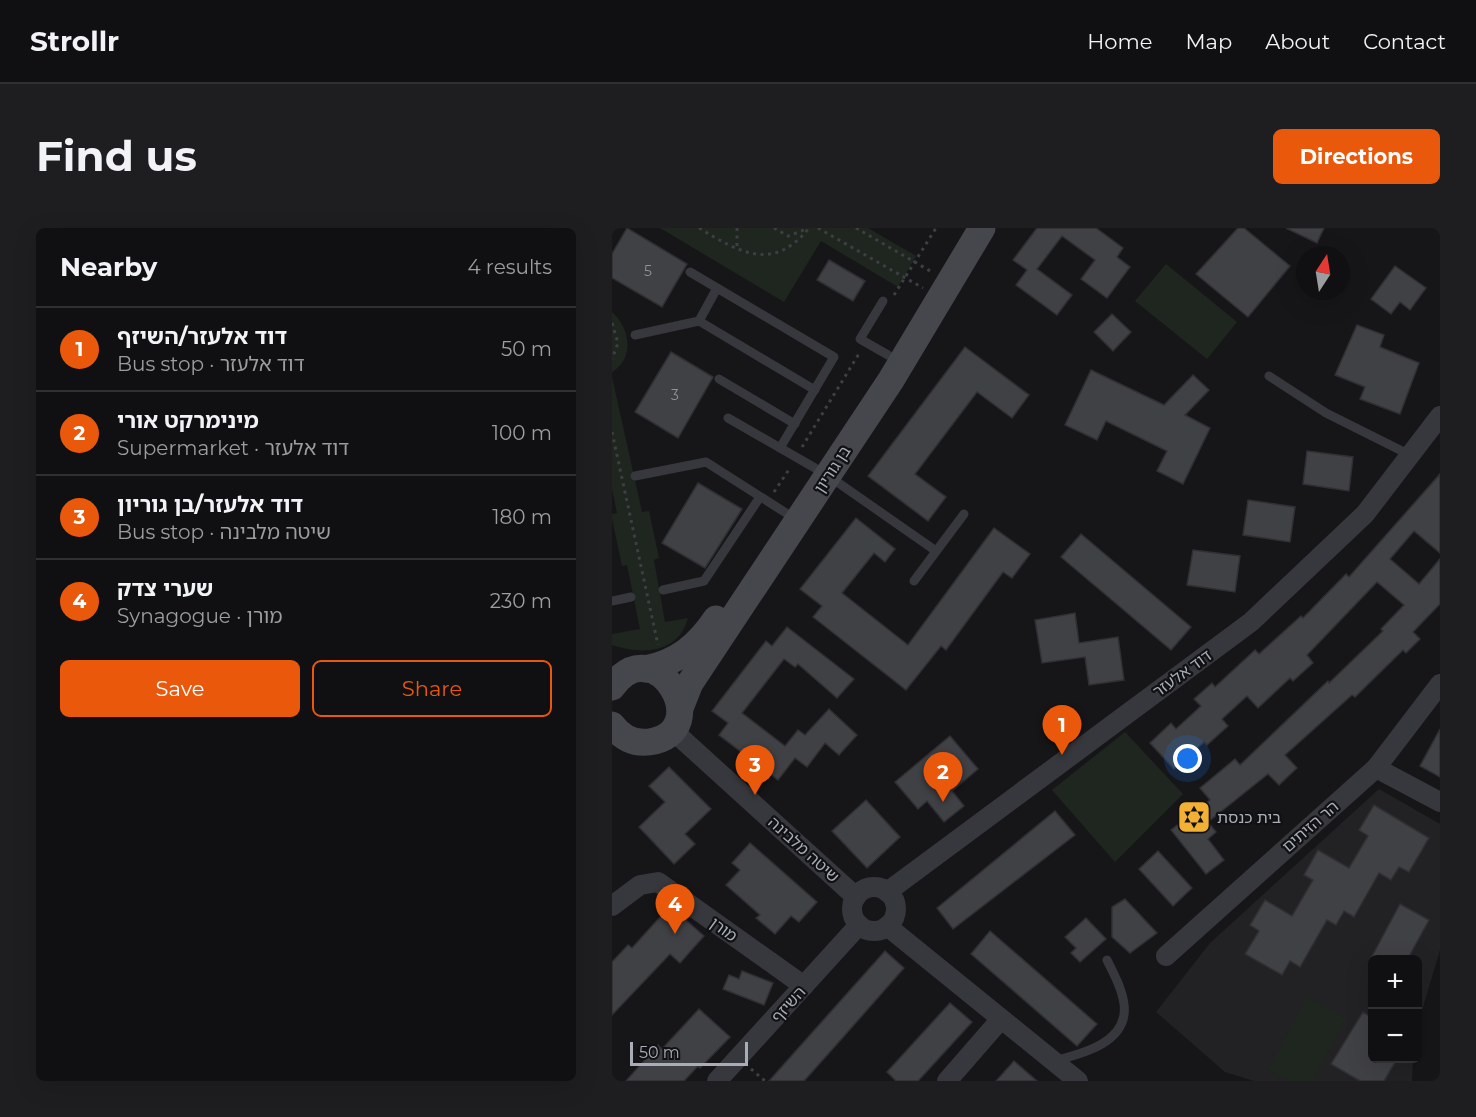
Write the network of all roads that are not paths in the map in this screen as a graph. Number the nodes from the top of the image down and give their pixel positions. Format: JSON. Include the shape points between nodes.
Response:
{"nodes":[{"id":1,"x":965,"y":228,"type":"edge"},
{"id":2,"x":982,"y":228,"type":"edge"},
{"id":3,"x":690,"y":272,"type":"dead end"},
{"id":4,"x":717,"y":288,"type":"junction"},
{"id":5,"x":883,"y":301,"type":"dead end"},
{"id":6,"x":699,"y":321,"type":"junction"},
{"id":7,"x":635,"y":335,"type":"dead end"},
{"id":8,"x":877,"y":349,"type":"junction"},
{"id":9,"x":1269,"y":376,"type":"dead end"},
{"id":10,"x":719,"y":379,"type":"dead end"},
{"id":11,"x":815,"y":390,"type":"junction"},
{"id":12,"x":1440,"y":416,"type":"edge"},
{"id":13,"x":728,"y":418,"type":"dead end"},
{"id":14,"x":795,"y":424,"type":"junction"},
{"id":15,"x":780,"y":448,"type":"junction"},
{"id":16,"x":1410,"y":455,"type":"junction"},
{"id":17,"x":813,"y":467,"type":"junction"},
{"id":18,"x":635,"y":476,"type":"dead end"},
{"id":19,"x":771,"y":504,"type":"junction"},
{"id":20,"x":964,"y":514,"type":"dead end"},
{"id":21,"x":936,"y":551,"type":"junction"},
{"id":22,"x":914,"y":581,"type":"dead end"},
{"id":23,"x":663,"y":590,"type":"dead end"},
{"id":24,"x":631,"y":597,"type":"dead end"},
{"id":25,"x":612,"y":601,"type":"edge"},
{"id":26,"x":637,"y":664,"type":"edge"},
{"id":27,"x":1440,"y":684,"type":"edge"},
{"id":28,"x":612,"y":687,"type":"edge"},
{"id":29,"x":676,"y":719,"type":"junction"},
{"id":30,"x":612,"y":726,"type":"edge"},
{"id":31,"x":624,"y":747,"type":"edge"},
{"id":32,"x":1376,"y":768,"type":"junction"},
{"id":33,"x":1440,"y":802,"type":"edge"},
{"id":34,"x":887,"y":892,"type":"junction"},
{"id":35,"x":856,"y":897,"type":"junction"},
{"id":36,"x":612,"y":906,"type":"edge"},
{"id":37,"x":859,"y":926,"type":"junction"},
{"id":38,"x":887,"y":926,"type":"junction"},
{"id":39,"x":1166,"y":957,"type":"dead end"},
{"id":40,"x":1107,"y":960,"type":"dead end"},
{"id":41,"x":804,"y":986,"type":"junction"},
{"id":42,"x":1001,"y":1020,"type":"junction"},
{"id":43,"x":1054,"y":1061,"type":"junction"},
{"id":44,"x":717,"y":1081,"type":"edge"},
{"id":45,"x":947,"y":1081,"type":"edge"},
{"id":46,"x":1078,"y":1081,"type":"edge"}],
"edges":[{"from":1,"to":8,"type":"street","name":"בן גוריון","via":[[932,283]]},
{"from":2,"to":17,"type":"street","name":"בן גוריון","via":[[906,357]]},
{"from":3,"to":4,"type":"lane"},
{"from":4,"to":6,"type":"lane"},
{"from":4,"to":11,"type":"lane","via":[[834,357]]},
{"from":5,"to":8,"type":"lane","via":[[860,339]]},
{"from":6,"to":7,"type":"lane"},
{"from":6,"to":11,"type":"lane"},
{"from":8,"to":17,"type":"street","name":"בן גוריון"},
{"from":9,"to":16,"type":"lane","via":[[1326,413]]},
{"from":10,"to":14,"type":"lane"},
{"from":11,"to":14,"type":"lane"},
{"from":12,"to":16,"type":"street","name":"דוד אלעזר"},
{"from":13,"to":15,"type":"lane"},
{"from":14,"to":15,"type":"lane"},
{"from":15,"to":17,"type":"lane"},
{"from":16,"to":34,"type":"street","name":"דוד אלעזר","via":[[1365,514],[1251,622]]},
{"from":17,"to":19,"type":"street","name":"בן גוריון"},
{"from":17,"to":21,"type":"lane"},
{"from":17,"to":29,"type":"street","name":"בן גוריון","via":[[690,683]]},
{"from":18,"to":19,"type":"lane","via":[[706,462]]},
{"from":19,"to":23,"type":"lane","via":[[704,581]]},
{"from":19,"to":26,"type":"street","name":"בן גוריון","via":[[700,640],[662,666]]},
{"from":20,"to":21,"type":"lane"},
{"from":21,"to":22,"type":"lane"},
{"from":24,"to":25,"type":"lane"},
{"from":26,"to":28,"type":"street"},
{"from":26,"to":29,"type":"street","via":[[670,682],[678,696]]},
{"from":27,"to":32,"type":"street","name":"הר הזיתים"},
{"from":29,"to":31,"type":"street","via":[[658,740]]},
{"from":29,"to":35,"type":"street","name":"שיטה מלבינה"},
{"from":30,"to":31,"type":"street"},
{"from":32,"to":33,"type":"street"},
{"from":32,"to":39,"type":"street","name":"הר הזיתים"},
{"from":34,"to":35,"type":"street","via":[[867,888]]},
{"from":34,"to":38,"type":"street","via":[[895,909]]},
{"from":35,"to":37,"type":"street","via":[[852,915]]},
{"from":36,"to":41,"type":"street","name":"מורן","via":[[640,885],[658,882]]},
{"from":37,"to":38,"type":"street","via":[[873,931]]},
{"from":37,"to":41,"type":"street","name":"השיזף"},
{"from":38,"to":42,"type":"street"},
{"from":40,"to":43,"type":"lane","via":[[1121,993],[1124,1008],[1120,1023],[1112,1037],[1095,1050]]},
{"from":41,"to":44,"type":"street","name":"השיזף"},
{"from":42,"to":43,"type":"street"},
{"from":42,"to":45,"type":"street"},
{"from":43,"to":46,"type":"street"}]}
